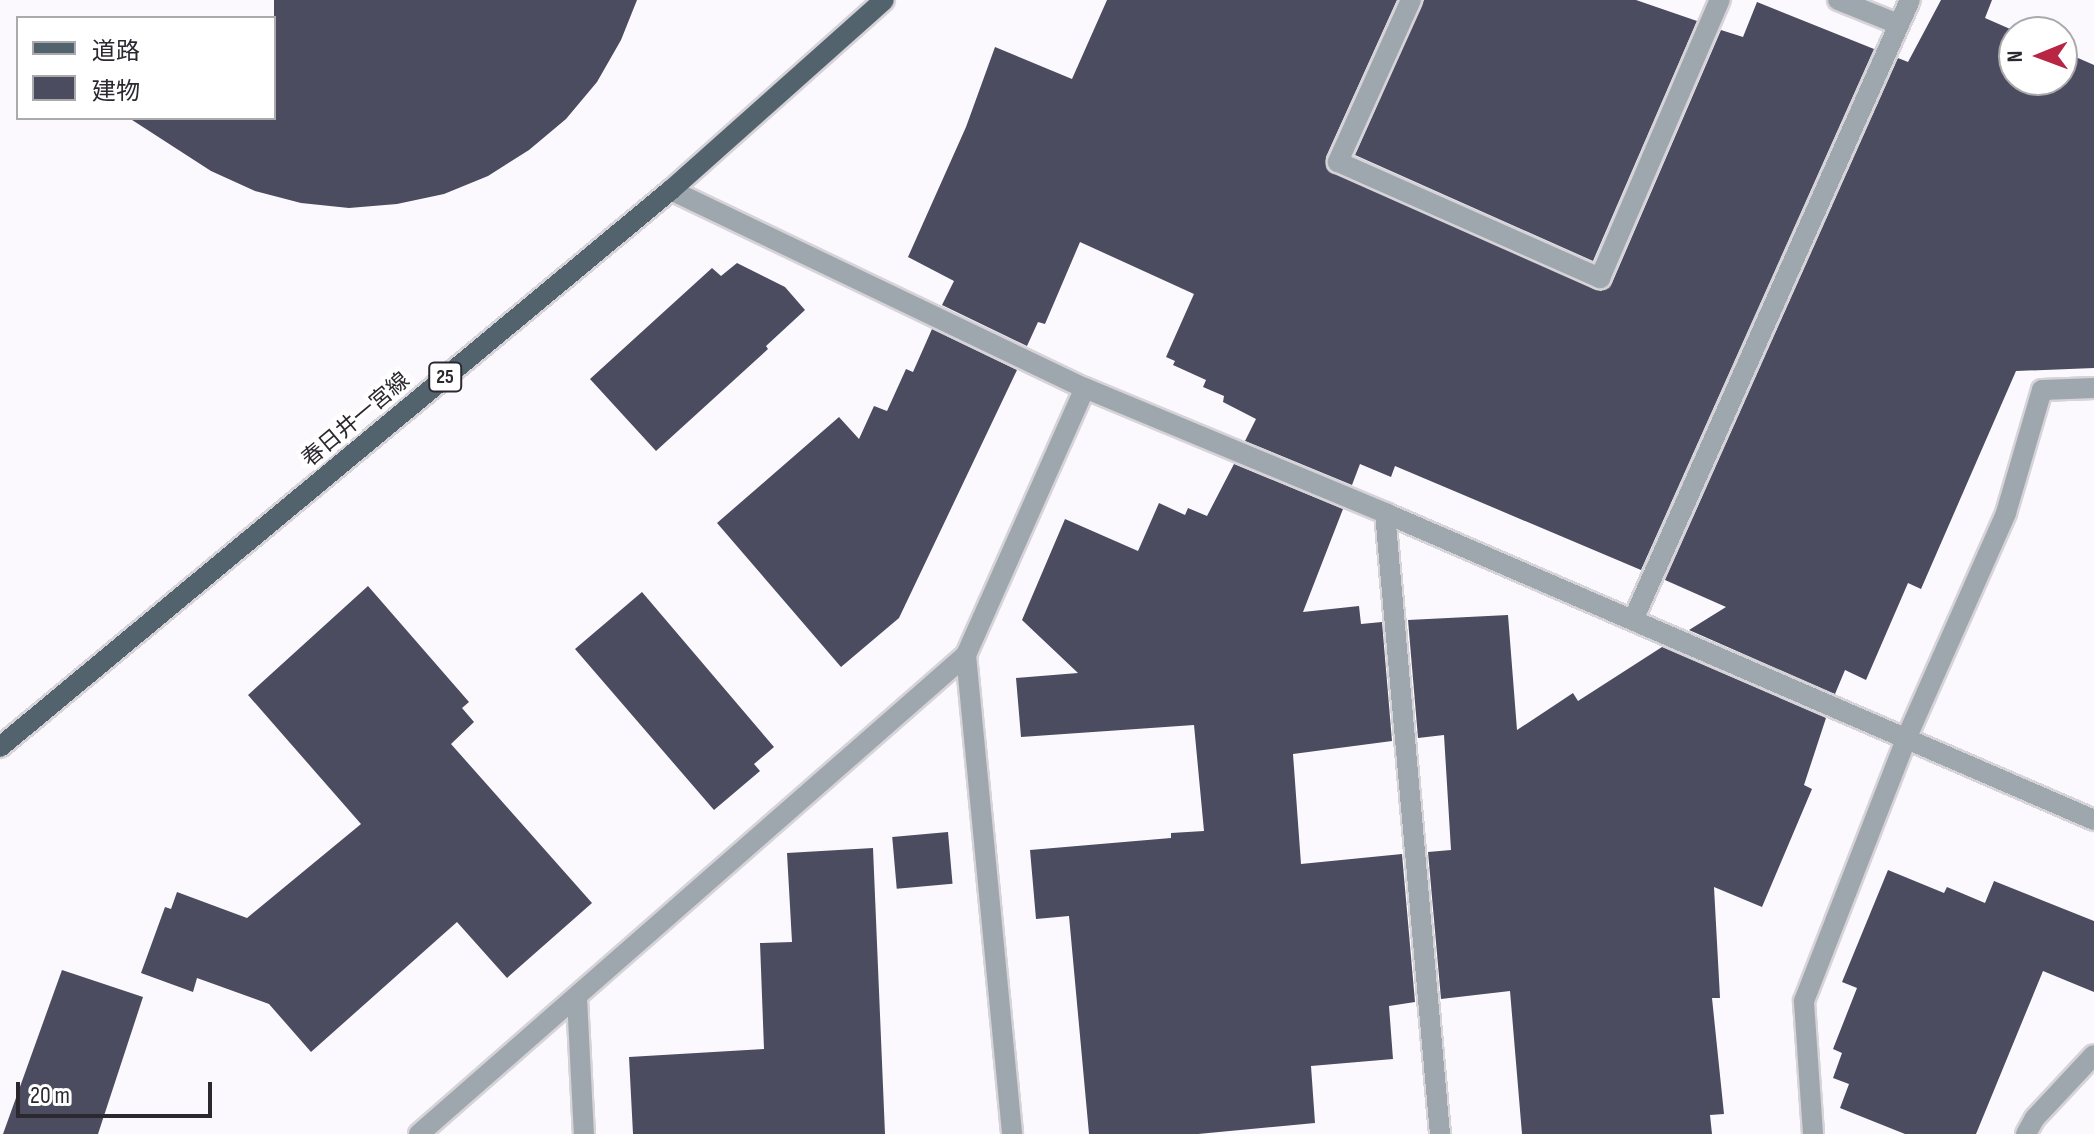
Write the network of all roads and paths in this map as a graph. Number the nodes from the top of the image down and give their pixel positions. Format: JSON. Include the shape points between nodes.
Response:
{"nodes":[{"id":1,"x":884,"y":0,"type":"edge"},
{"id":2,"x":1411,"y":0,"type":"edge"},
{"id":3,"x":1720,"y":0,"type":"edge"},
{"id":4,"x":1838,"y":0,"type":"edge"},
{"id":5,"x":1910,"y":0,"type":"edge"},
{"id":6,"x":1898,"y":24,"type":"junction"},
{"id":7,"x":671,"y":190,"type":"junction"},
{"id":8,"x":1085,"y":388,"type":"junction"},
{"id":9,"x":2094,"y":388,"type":"edge"},
{"id":10,"x":1385,"y":513,"type":"junction"},
{"id":11,"x":1633,"y":620,"type":"junction"},
{"id":12,"x":966,"y":655,"type":"junction"},
{"id":13,"x":1906,"y":739,"type":"junction"},
{"id":14,"x":0,"y":747,"type":"edge"},
{"id":15,"x":2094,"y":820,"type":"edge"},
{"id":16,"x":577,"y":998,"type":"junction"},
{"id":17,"x":2094,"y":1055,"type":"edge"},
{"id":18,"x":419,"y":1134,"type":"edge"},
{"id":19,"x":584,"y":1134,"type":"edge"},
{"id":20,"x":1012,"y":1134,"type":"edge"},
{"id":21,"x":1440,"y":1134,"type":"edge"},
{"id":22,"x":1813,"y":1134,"type":"edge"},
{"id":23,"x":2026,"y":1134,"type":"edge"}],
"edges":[{"from":1,"to":7,"type":"main road","name":"春日井一宮線","number":"25"},
{"from":2,"to":3,"type":"street","via":[[1338,162],[1600,278]]},
{"from":4,"to":6,"type":"street"},
{"from":5,"to":6,"type":"street"},
{"from":6,"to":11,"type":"street"},
{"from":7,"to":8,"type":"street"},
{"from":7,"to":14,"type":"main road","name":"春日井一宮線","number":"25"},
{"from":8,"to":10,"type":"street"},
{"from":8,"to":12,"type":"street"},
{"from":9,"to":13,"type":"street","via":[[2042,390],[2006,513]]},
{"from":10,"to":11,"type":"street"},
{"from":10,"to":21,"type":"street"},
{"from":11,"to":13,"type":"street"},
{"from":12,"to":16,"type":"street"},
{"from":12,"to":20,"type":"street"},
{"from":13,"to":15,"type":"street"},
{"from":13,"to":22,"type":"street","via":[[1804,1001]]},
{"from":16,"to":18,"type":"street"},
{"from":16,"to":19,"type":"street"},
{"from":17,"to":23,"type":"street"}]}
